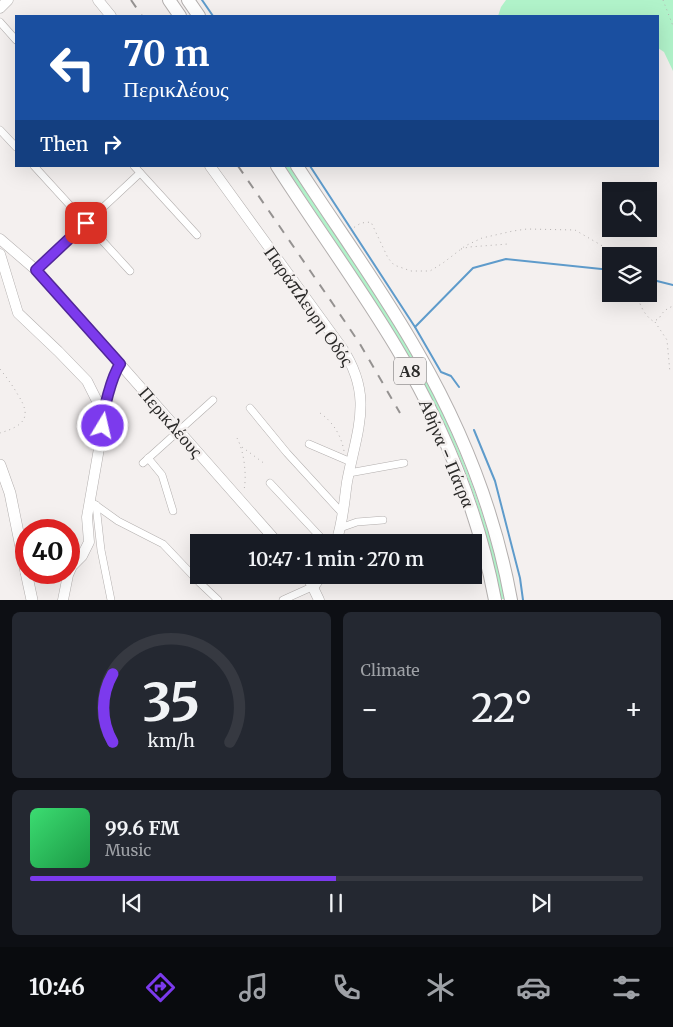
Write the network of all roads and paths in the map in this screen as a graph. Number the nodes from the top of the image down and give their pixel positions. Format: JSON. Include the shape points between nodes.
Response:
{"nodes":[{"id":1,"x":8,"y":0,"type":"edge"},
{"id":2,"x":98,"y":0,"type":"edge"},
{"id":3,"x":169,"y":0,"type":"edge"},
{"id":4,"x":188,"y":0,"type":"edge"},
{"id":5,"x":663,"y":0,"type":"edge"},
{"id":6,"x":0,"y":8,"type":"edge"},
{"id":7,"x":110,"y":15,"type":"edge"},
{"id":8,"x":179,"y":15,"type":"edge"},
{"id":9,"x":198,"y":15,"type":"edge"},
{"id":10,"x":0,"y":22,"type":"edge"},
{"id":11,"x":673,"y":26,"type":"edge"},
{"id":12,"x":15,"y":39,"type":"edge"},
{"id":13,"x":0,"y":130,"type":"edge"},
{"id":14,"x":15,"y":146,"type":"edge"},
{"id":15,"x":35,"y":167,"type":"edge"},
{"id":16,"x":135,"y":167,"type":"edge"},
{"id":17,"x":211,"y":167,"type":"edge"},
{"id":18,"x":278,"y":167,"type":"edge"},
{"id":19,"x":298,"y":167,"type":"edge"},
{"id":20,"x":140,"y":173,"type":"junction"},
{"id":21,"x":86,"y":223,"type":"junction"},
{"id":22,"x":350,"y":230,"type":"dead end"},
{"id":23,"x":197,"y":235,"type":"dead end"},
{"id":24,"x":0,"y":239,"type":"edge"},
{"id":25,"x":508,"y":244,"type":"dead end"},
{"id":26,"x":604,"y":247,"type":"edge"},
{"id":27,"x":461,"y":250,"type":"junction"},
{"id":28,"x":0,"y":254,"type":"edge"},
{"id":29,"x":36,"y":270,"type":"junction"},
{"id":30,"x":130,"y":271,"type":"dead end"},
{"id":31,"x":640,"y":302,"type":"edge"},
{"id":32,"x":673,"y":306,"type":"edge"},
{"id":33,"x":655,"y":322,"type":"junction"},
{"id":34,"x":120,"y":364,"type":"junction"},
{"id":35,"x":0,"y":370,"type":"edge"},
{"id":36,"x":670,"y":373,"type":"dead end"},
{"id":37,"x":213,"y":400,"type":"dead end"},
{"id":38,"x":250,"y":408,"type":"dead end"},
{"id":39,"x":320,"y":414,"type":"dead end"},
{"id":40,"x":102,"y":418,"type":"junction"},
{"id":41,"x":180,"y":432,"type":"junction"},
{"id":42,"x":0,"y":433,"type":"edge"},
{"id":43,"x":237,"y":438,"type":"dead end"},
{"id":44,"x":309,"y":444,"type":"dead end"},
{"id":45,"x":242,"y":446,"type":"junction"},
{"id":46,"x":349,"y":460,"type":"junction"},
{"id":47,"x":266,"y":464,"type":"dead end"},
{"id":48,"x":404,"y":464,"type":"dead end"},
{"id":49,"x":0,"y":466,"type":"edge"},
{"id":50,"x":349,"y":473,"type":"junction"},
{"id":51,"x":270,"y":483,"type":"dead end"},
{"id":52,"x":239,"y":501,"type":"junction"},
{"id":53,"x":93,"y":503,"type":"junction"},
{"id":54,"x":173,"y":511,"type":"dead end"},
{"id":55,"x":342,"y":514,"type":"junction"},
{"id":56,"x":15,"y":519,"type":"edge"},
{"id":57,"x":383,"y":520,"type":"dead end"},
{"id":58,"x":340,"y":528,"type":"junction"},
{"id":59,"x":270,"y":534,"type":"edge"},
{"id":60,"x":317,"y":534,"type":"edge"},
{"id":61,"x":338,"y":534,"type":"edge"},
{"id":62,"x":29,"y":584,"type":"edge"},
{"id":63,"x":314,"y":586,"type":"joint"},
{"id":64,"x":32,"y":600,"type":"edge"},
{"id":65,"x":62,"y":600,"type":"edge"},
{"id":66,"x":111,"y":600,"type":"edge"},
{"id":67,"x":218,"y":600,"type":"edge"},
{"id":68,"x":283,"y":600,"type":"edge"},
{"id":69,"x":319,"y":600,"type":"edge"},
{"id":70,"x":495,"y":600,"type":"edge"},
{"id":71,"x":511,"y":600,"type":"edge"}],
"edges":[{"from":1,"to":6,"type":"main road"},
{"from":2,"to":7,"type":"main road"},
{"from":3,"to":8,"type":"highway"},
{"from":4,"to":9,"type":"highway"},
{"from":5,"to":11,"type":"path"},
{"from":10,"to":12,"type":"street"},
{"from":13,"to":14,"type":"street"},
{"from":15,"to":21,"type":"street"},
{"from":16,"to":20,"type":"street"},
{"from":17,"to":46,"type":"main road","name":"Παράπλευρη Οδός","via":[[351,361],[360,388],[361,411]]},
{"from":18,"to":70,"type":"highway","name":"Αθήνα - Πάτρα","number":"Α8","via":[[379,319],[426,402],[471,507]]},
{"from":19,"to":71,"type":"highway","name":"Αθήνα - Πάτρα","number":"Α8","via":[[392,310],[442,396],[484,495],[501,549]]},
{"from":20,"to":21,"type":"street"},
{"from":20,"to":23,"type":"street"},
{"from":21,"to":29,"type":"street"},
{"from":21,"to":30,"type":"street"},
{"from":22,"to":27,"type":"path","via":[[361,223],[371,222],[388,258],[394,265],[411,271],[430,271]]},
{"from":24,"to":29,"type":"main road","name":"Περικλέους"},
{"from":25,"to":27,"type":"path"},
{"from":26,"to":27,"type":"path","via":[[570,229],[513,231],[482,238]]},
{"from":28,"to":40,"type":"main road","via":[[18,313],[87,381]]},
{"from":29,"to":34,"type":"main road","name":"Περικλέους"},
{"from":31,"to":33,"type":"path","via":[[649,319]]},
{"from":32,"to":33,"type":"path"},
{"from":33,"to":36,"type":"path","via":[[667,340]]},
{"from":34,"to":40,"type":"street","via":[[114,373]]},
{"from":34,"to":41,"type":"main road","name":"Περικλέους"},
{"from":35,"to":42,"type":"path","via":[[24,403],[26,412],[17,427]]},
{"from":37,"to":41,"type":"street"},
{"from":38,"to":55,"type":"street"},
{"from":39,"to":46,"type":"path","via":[[328,419],[342,438]]},
{"from":40,"to":53,"type":"main road"},
{"from":41,"to":52,"type":"main road","name":"Περικλέους"},
{"from":41,"to":54,"type":"street","via":[[145,460],[162,475]]},
{"from":43,"to":45,"type":"path"},
{"from":44,"to":46,"type":"street"},
{"from":45,"to":47,"type":"path"},
{"from":45,"to":52,"type":"path","via":[[245,487]]},
{"from":46,"to":50,"type":"main road","name":"Παράπλευρη Οδός"},
{"from":48,"to":50,"type":"street"},
{"from":49,"to":56,"type":"main road"},
{"from":50,"to":55,"type":"main road","name":"Παράπλευρη Οδός"},
{"from":51,"to":60,"type":"street"},
{"from":52,"to":59,"type":"main road","name":"Περικλέους"},
{"from":53,"to":65,"type":"main road","via":[[86,520],[89,542],[72,566]]},
{"from":53,"to":66,"type":"street"},
{"from":53,"to":67,"type":"street","via":[[118,521],[163,544]]},
{"from":55,"to":58,"type":"main road","name":"Παράπλευρη Οδός"},
{"from":57,"to":58,"type":"street","via":[[357,522]]},
{"from":58,"to":61,"type":"main road","name":"Παράπλευρη Οδός"},
{"from":62,"to":64,"type":"main road"},
{"from":63,"to":68,"type":"street"},
{"from":63,"to":69,"type":"main road"}]}
